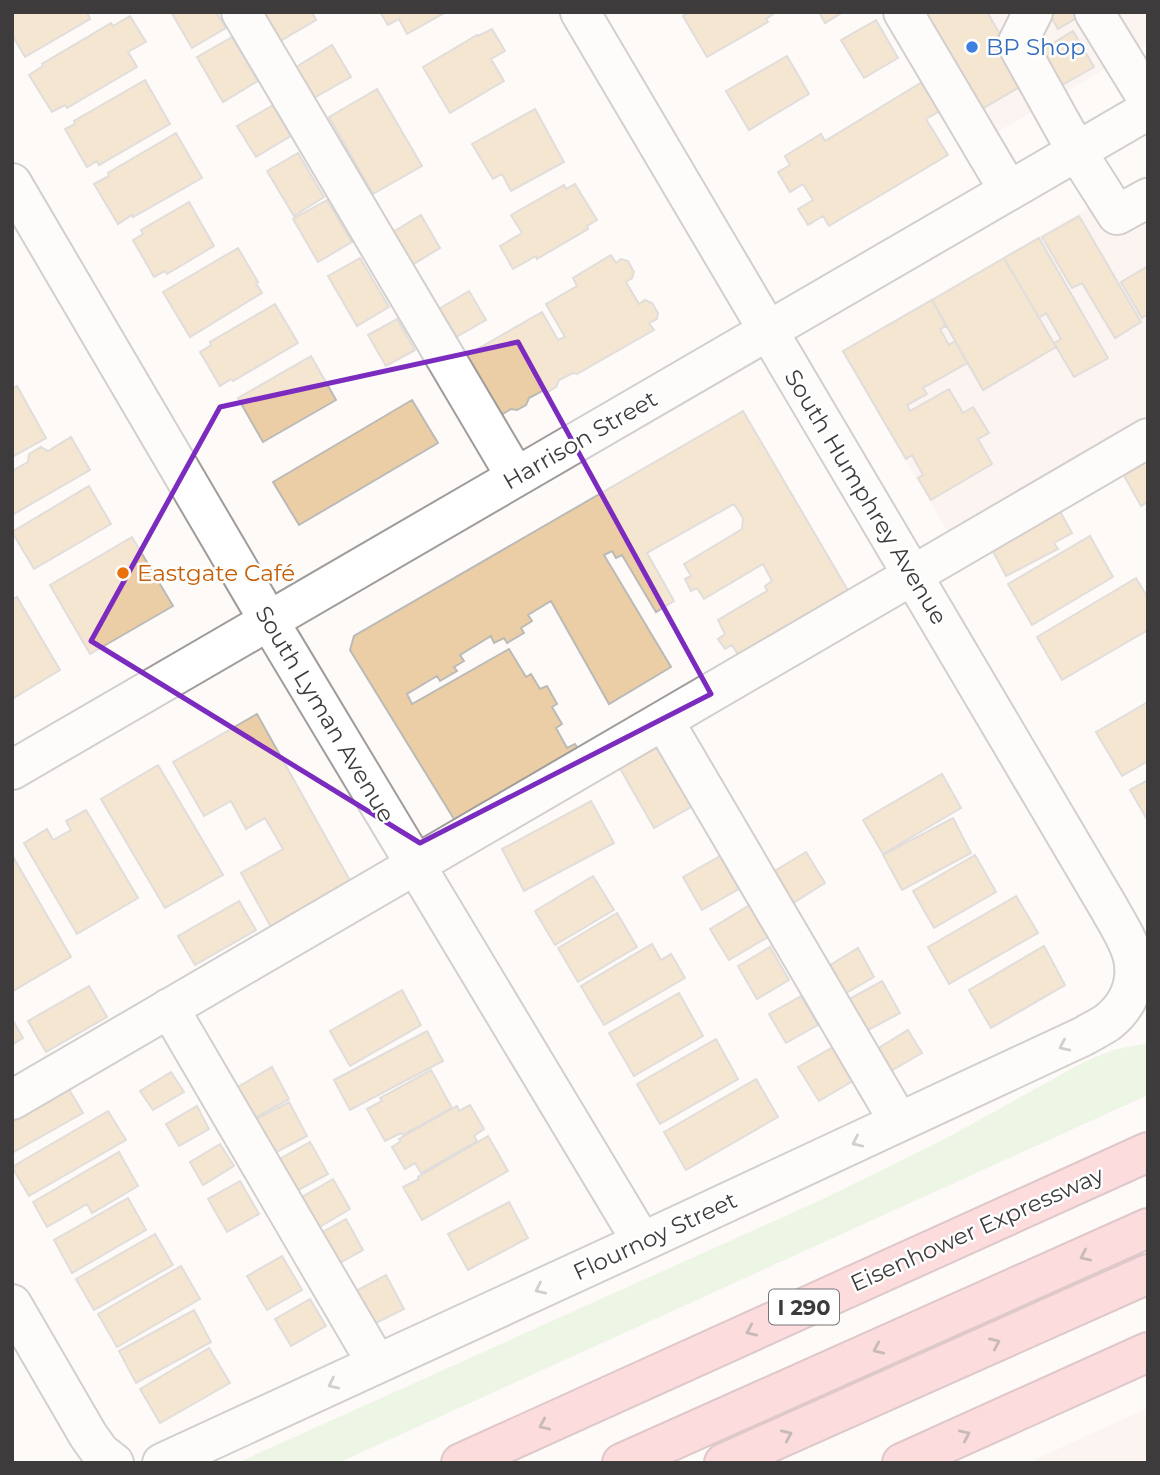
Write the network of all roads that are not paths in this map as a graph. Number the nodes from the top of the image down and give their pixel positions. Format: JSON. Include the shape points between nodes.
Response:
{"nodes":[{"id":1,"x":241,"y":12,"type":"edge"},
{"id":2,"x":580,"y":12,"type":"edge"},
{"id":3,"x":903,"y":12,"type":"edge"},
{"id":4,"x":1033,"y":12,"type":"edge"},
{"id":5,"x":1106,"y":16,"type":"edge"},
{"id":6,"x":1148,"y":100,"type":"edge"},
{"id":7,"x":1148,"y":110,"type":"edge"},
{"id":8,"x":1077,"y":152,"type":"junction"},
{"id":9,"x":12,"y":183,"type":"edge"},
{"id":10,"x":1009,"y":191,"type":"junction"},
{"id":11,"x":1148,"y":198,"type":"edge"},
{"id":12,"x":769,"y":331,"type":"junction"},
{"id":13,"x":1148,"y":438,"type":"edge"},
{"id":14,"x":516,"y":477,"type":"junction"},
{"id":15,"x":913,"y":576,"type":"junction"},
{"id":16,"x":269,"y":621,"type":"junction"},
{"id":17,"x":664,"y":721,"type":"junction"},
{"id":18,"x":16,"y":758,"type":"edge"},
{"id":19,"x":416,"y":865,"type":"junction"},
{"id":20,"x":1133,"y":988,"type":"joint"},
{"id":21,"x":169,"y":1008,"type":"junction"},
{"id":22,"x":1108,"y":1022,"type":"junction"},
{"id":23,"x":1148,"y":1023,"type":"edge"},
{"id":24,"x":12,"y":1100,"type":"edge"},
{"id":25,"x":899,"y":1122,"type":"junction"},
{"id":26,"x":1148,"y":1152,"type":"edge"},
{"id":27,"x":1148,"y":1228,"type":"edge"},
{"id":28,"x":642,"y":1242,"type":"junction"},
{"id":29,"x":1148,"y":1274,"type":"edge"},
{"id":30,"x":12,"y":1304,"type":"edge"},
{"id":31,"x":1148,"y":1352,"type":"edge"},
{"id":32,"x":377,"y":1364,"type":"junction"},
{"id":33,"x":114,"y":1463,"type":"edge"},
{"id":34,"x":162,"y":1463,"type":"edge"},
{"id":35,"x":461,"y":1463,"type":"edge"},
{"id":36,"x":622,"y":1463,"type":"edge"},
{"id":37,"x":724,"y":1463,"type":"edge"},
{"id":38,"x":902,"y":1463,"type":"edge"}],
"edges":[{"from":1,"to":14,"type":"street"},
{"from":2,"to":12,"type":"street","name":"South Humphrey Avenue"},
{"from":3,"to":10,"type":"street"},
{"from":4,"to":8,"type":"street","via":[[1017,44]]},
{"from":5,"to":6,"type":"street"},
{"from":7,"to":8,"type":"street","name":"Harrison Street"},
{"from":8,"to":10,"type":"street","name":"Harrison Street"},
{"from":8,"to":11,"type":"street","via":[[1117,215]]},
{"from":9,"to":16,"type":"street","name":"South Lyman Avenue"},
{"from":10,"to":12,"type":"street","name":"Harrison Street"},
{"from":12,"to":14,"type":"street","name":"Harrison Street"},
{"from":12,"to":15,"type":"street","name":"South Humphrey Avenue"},
{"from":13,"to":15,"type":"street"},
{"from":14,"to":16,"type":"street","name":"Harrison Street"},
{"from":15,"to":17,"type":"street"},
{"from":15,"to":20,"type":"street","name":"South Humphrey Avenue","via":[[1124,936],[1133,959]]},
{"from":16,"to":18,"type":"street","name":"Harrison Street"},
{"from":16,"to":19,"type":"street","name":"South Lyman Avenue"},
{"from":17,"to":19,"type":"street"},
{"from":17,"to":25,"type":"street"},
{"from":19,"to":21,"type":"street"},
{"from":19,"to":28,"type":"street","name":"South Lyman Avenue"},
{"from":20,"to":22,"type":"street","name":"Flournoy Street"},
{"from":21,"to":24,"type":"street"},
{"from":21,"to":32,"type":"street"},
{"from":22,"to":23,"type":"street"},
{"from":22,"to":25,"type":"street","name":"Flournoy Street","one_way":true},
{"from":25,"to":28,"type":"street","name":"Flournoy Street","one_way":true},
{"from":26,"to":35,"type":"highway","name":"Eisenhower Expressway","number":"I 290","one_way":true},
{"from":27,"to":36,"type":"highway","one_way":true},
{"from":28,"to":32,"type":"street","name":"Flournoy Street","one_way":true},
{"from":37,"to":29,"type":"highway","one_way":true},
{"from":30,"to":33,"type":"street","via":[[88,1435]]},
{"from":38,"to":31,"type":"highway","one_way":true},
{"from":32,"to":34,"type":"street","name":"Flournoy Street","one_way":true}]}
